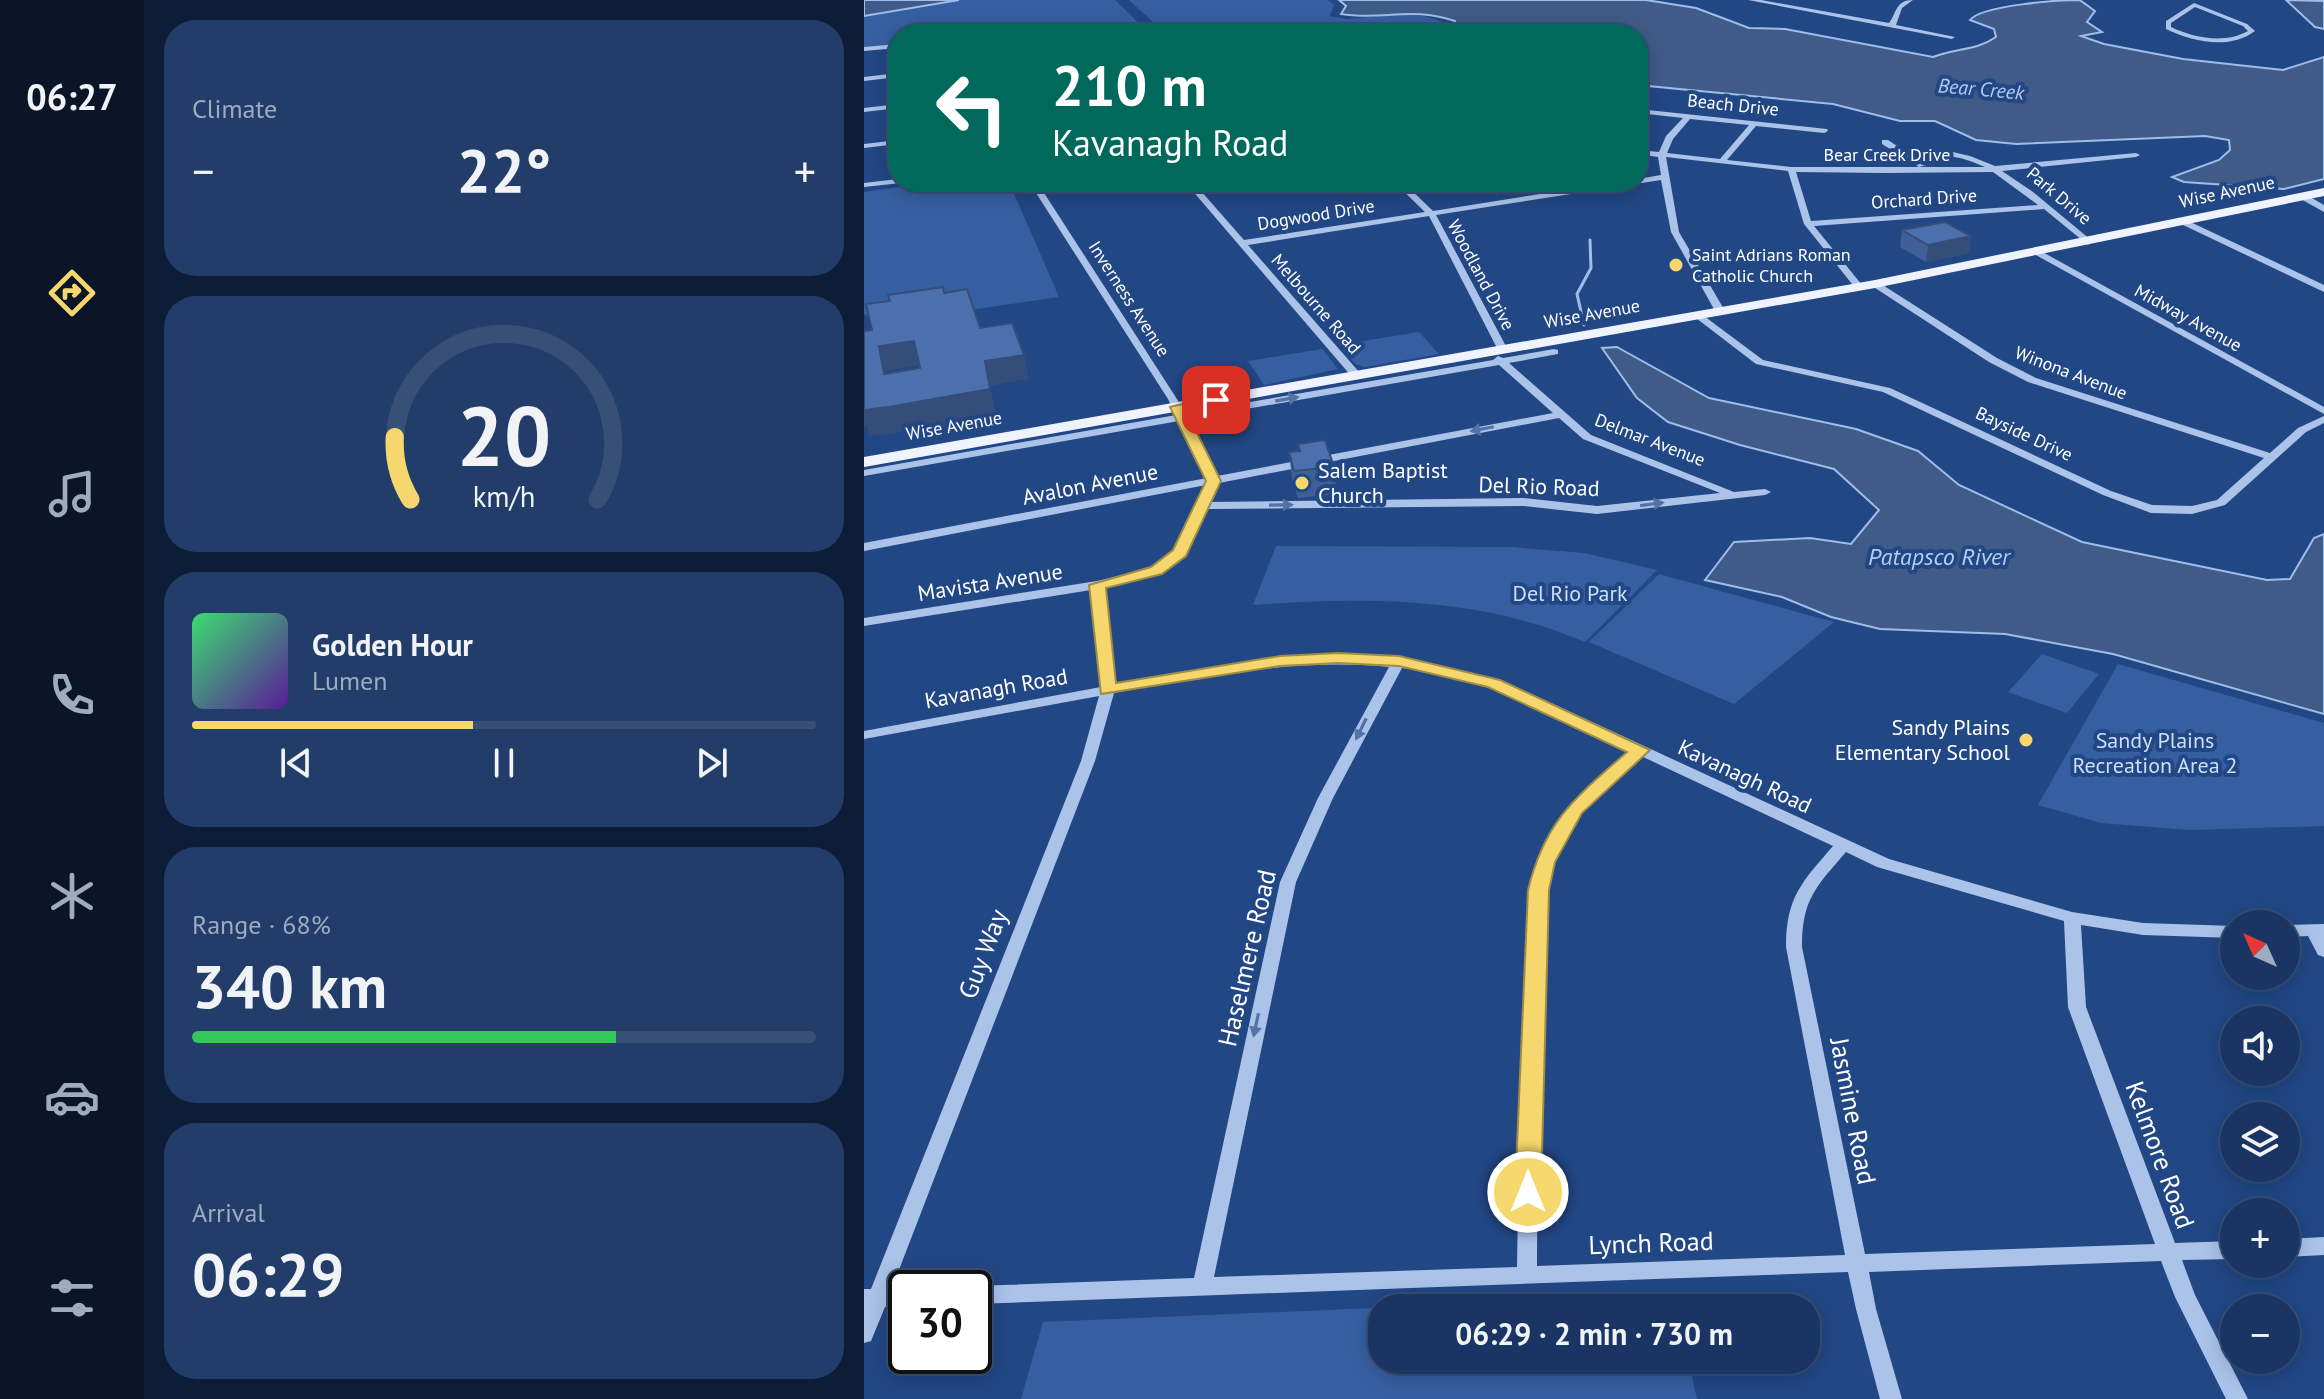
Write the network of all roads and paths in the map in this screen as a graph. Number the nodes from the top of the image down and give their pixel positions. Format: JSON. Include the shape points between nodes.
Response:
{"nodes":[{"id":1,"x":1751,"y":0,"type":"edge"},
{"id":2,"x":1910,"y":0,"type":"edge"},
{"id":3,"x":2192,"y":3,"type":"edge"},
{"id":4,"x":1889,"y":26,"type":"junction"},
{"id":5,"x":1952,"y":37,"type":"dead end"},
{"id":6,"x":888,"y":47,"type":"edge"},
{"id":7,"x":864,"y":49,"type":"edge"},
{"id":8,"x":888,"y":76,"type":"edge"},
{"id":9,"x":864,"y":79,"type":"edge"},
{"id":10,"x":888,"y":107,"type":"edge"},
{"id":11,"x":864,"y":110,"type":"edge"},
{"id":12,"x":1648,"y":112,"type":"edge"},
{"id":13,"x":1689,"y":116,"type":"junction"},
{"id":14,"x":1755,"y":123,"type":"junction"},
{"id":15,"x":1824,"y":131,"type":"dead end"},
{"id":16,"x":1885,"y":142,"type":"dead end"},
{"id":17,"x":888,"y":143,"type":"edge"},
{"id":18,"x":864,"y":146,"type":"edge"},
{"id":19,"x":1648,"y":153,"type":"edge"},
{"id":20,"x":1918,"y":154,"type":"dead end"},
{"id":21,"x":1662,"y":155,"type":"junction"},
{"id":22,"x":2136,"y":155,"type":"dead end"},
{"id":23,"x":1722,"y":161,"type":"junction"},
{"id":24,"x":1791,"y":169,"type":"junction"},
{"id":25,"x":1997,"y":169,"type":"junction"},
{"id":26,"x":1928,"y":171,"type":"junction"},
{"id":27,"x":1665,"y":177,"type":"junction"},
{"id":28,"x":1648,"y":180,"type":"edge"},
{"id":29,"x":888,"y":182,"type":"edge"},
{"id":30,"x":864,"y":185,"type":"edge"},
{"id":31,"x":1039,"y":192,"type":"edge"},
{"id":32,"x":1198,"y":192,"type":"edge"},
{"id":33,"x":1409,"y":192,"type":"edge"},
{"id":34,"x":1567,"y":192,"type":"edge"},
{"id":35,"x":2324,"y":192,"type":"edge"},
{"id":36,"x":2302,"y":196,"type":"junction"},
{"id":37,"x":2042,"y":207,"type":"junction"},
{"id":38,"x":2324,"y":209,"type":"edge"},
{"id":39,"x":1431,"y":213,"type":"junction"},
{"id":40,"x":2184,"y":222,"type":"junction"},
{"id":41,"x":1808,"y":224,"type":"junction"},
{"id":42,"x":2088,"y":242,"type":"junction"},
{"id":43,"x":1242,"y":243,"type":"junction"},
{"id":44,"x":2037,"y":252,"type":"junction"},
{"id":45,"x":1875,"y":284,"type":"junction"},
{"id":46,"x":1859,"y":287,"type":"junction"},
{"id":47,"x":2324,"y":289,"type":"edge"},
{"id":48,"x":1720,"y":311,"type":"junction"},
{"id":49,"x":1697,"y":315,"type":"junction"},
{"id":50,"x":1554,"y":352,"type":"dead end"},
{"id":51,"x":1498,"y":354,"type":"junction"},
{"id":52,"x":1356,"y":375,"type":"junction"},
{"id":53,"x":2324,"y":411,"type":"edge"},
{"id":54,"x":1180,"y":412,"type":"junction"},
{"id":55,"x":1559,"y":415,"type":"junction"},
{"id":56,"x":2324,"y":419,"type":"edge"},
{"id":57,"x":2271,"y":457,"type":"junction"},
{"id":58,"x":864,"y":462,"type":"edge"},
{"id":59,"x":864,"y":473,"type":"edge"},
{"id":60,"x":1214,"y":481,"type":"junction"},
{"id":61,"x":1765,"y":492,"type":"dead end"},
{"id":62,"x":1729,"y":493,"type":"junction"},
{"id":63,"x":1203,"y":506,"type":"junction"},
{"id":64,"x":864,"y":547,"type":"edge"},
{"id":65,"x":1097,"y":585,"type":"junction"},
{"id":66,"x":864,"y":622,"type":"edge"},
{"id":67,"x":1399,"y":661,"type":"junction"},
{"id":68,"x":1108,"y":690,"type":"junction"},
{"id":69,"x":864,"y":735,"type":"edge"},
{"id":70,"x":1640,"y":750,"type":"junction"},
{"id":71,"x":1842,"y":846,"type":"junction"},
{"id":72,"x":2072,"y":918,"type":"junction"},
{"id":73,"x":2318,"y":930,"type":"edge"},
{"id":74,"x":2220,"y":932,"type":"edge"},
{"id":75,"x":2324,"y":951,"type":"edge"},
{"id":76,"x":2324,"y":1246,"type":"edge"},
{"id":77,"x":2300,"y":1247,"type":"edge"},
{"id":78,"x":2220,"y":1250,"type":"edge"},
{"id":79,"x":2169,"y":1252,"type":"junction"},
{"id":80,"x":1858,"y":1263,"type":"junction"},
{"id":81,"x":1527,"y":1276,"type":"junction"},
{"id":82,"x":1202,"y":1287,"type":"junction"},
{"id":83,"x":992,"y":1294,"type":"edge"},
{"id":84,"x":871,"y":1298,"type":"edge"},
{"id":85,"x":864,"y":1334,"type":"edge"},
{"id":86,"x":1891,"y":1399,"type":"edge"},
{"id":87,"x":2237,"y":1399,"type":"edge"}],
"edges":[{"from":1,"to":4,"type":"street"},
{"from":2,"to":4,"type":"street","via":[[1899,7]]},
{"from":3,"to":3,"type":"street","via":[[2167,26],[2205,39],[2235,38],[2252,31]]},
{"from":4,"to":5,"type":"street"},
{"from":6,"to":7,"type":"street"},
{"from":8,"to":9,"type":"street"},
{"from":10,"to":11,"type":"street"},
{"from":12,"to":13,"type":"street","name":"Beach Drive"},
{"from":13,"to":14,"type":"street","name":"Beach Drive"},
{"from":13,"to":21,"type":"street"},
{"from":14,"to":15,"type":"street","name":"Beach Drive"},
{"from":14,"to":23,"type":"street"},
{"from":16,"to":26,"type":"street"},
{"from":17,"to":18,"type":"street"},
{"from":19,"to":21,"type":"street","name":"Bear Creek Drive"},
{"from":20,"to":25,"type":"street","name":"Park Drive","via":[[1948,151]]},
{"from":21,"to":23,"type":"street","name":"Bear Creek Drive"},
{"from":21,"to":27,"type":"street"},
{"from":22,"to":25,"type":"street","name":"Bear Creek Drive"},
{"from":23,"to":24,"type":"street","name":"Bear Creek Drive"},
{"from":24,"to":26,"type":"street","name":"Bear Creek Drive"},
{"from":24,"to":41,"type":"street"},
{"from":25,"to":26,"type":"street","name":"Bear Creek Drive"},
{"from":25,"to":37,"type":"street","name":"Park Drive","via":[[2016,179]]},
{"from":27,"to":28,"type":"street"},
{"from":27,"to":48,"type":"street","via":[[1675,232]]},
{"from":29,"to":30,"type":"street"},
{"from":31,"to":54,"type":"street","name":"Inverness Avenue"},
{"from":32,"to":43,"type":"street","name":"Melbourne Road"},
{"from":33,"to":39,"type":"street","name":"Woodland Drive"},
{"from":34,"to":39,"type":"street","name":"Dogwood Drive"},
{"from":35,"to":36,"type":"main road","name":"Wise Avenue"},
{"from":36,"to":38,"type":"street"},
{"from":36,"to":40,"type":"main road","name":"Wise Avenue"},
{"from":37,"to":41,"type":"street","name":"Orchard Drive"},
{"from":37,"to":42,"type":"street","name":"Park Drive"},
{"from":39,"to":43,"type":"street","name":"Dogwood Drive"},
{"from":39,"to":51,"type":"street","name":"Woodland Drive"},
{"from":40,"to":42,"type":"main road","name":"Wise Avenue"},
{"from":40,"to":47,"type":"street"},
{"from":41,"to":46,"type":"street"},
{"from":42,"to":44,"type":"main road","name":"Wise Avenue"},
{"from":43,"to":52,"type":"street","name":"Melbourne Road"},
{"from":44,"to":45,"type":"main road","name":"Wise Avenue"},
{"from":44,"to":53,"type":"street","name":"Midway Avenue"},
{"from":45,"to":46,"type":"main road","name":"Wise Avenue"},
{"from":45,"to":57,"type":"street","name":"Winona Avenue","via":[[2032,380]]},
{"from":46,"to":48,"type":"main road","name":"Wise Avenue"},
{"from":48,"to":49,"type":"main road","name":"Wise Avenue"},
{"from":49,"to":51,"type":"main road","name":"Wise Avenue"},
{"from":49,"to":57,"type":"street","name":"Bayside Drive","via":[[1760,362],[1886,390],[2140,506],[2171,511],[2213,506]]},
{"from":50,"to":51,"type":"street","name":"Wise Avenue"},
{"from":51,"to":52,"type":"main road","name":"Wise Avenue"},
{"from":54,"to":51,"type":"street","name":"Wise Avenue","one_way":true},
{"from":51,"to":55,"type":"street","name":"Delmar Avenue"},
{"from":52,"to":54,"type":"main road","name":"Wise Avenue"},
{"from":54,"to":58,"type":"main road","name":"Wise Avenue"},
{"from":54,"to":59,"type":"street","name":"Wise Avenue"},
{"from":54,"to":60,"type":"street","name":"Inverness Avenue"},
{"from":55,"to":60,"type":"street","name":"Avalon Avenue","one_way":true},
{"from":55,"to":62,"type":"street","name":"Delmar Avenue","via":[[1603,445]]},
{"from":56,"to":57,"type":"street","name":"Bayside Drive"},
{"from":60,"to":63,"type":"street","name":"Mavista Avenue"},
{"from":60,"to":64,"type":"street","name":"Avalon Avenue"},
{"from":61,"to":62,"type":"street","name":"Del Rio Road"},
{"from":63,"to":62,"type":"street","name":"Del Rio Road","one_way":true,"via":[[1523,502],[1597,510]]},
{"from":63,"to":65,"type":"street","name":"Mavista Avenue","via":[[1171,562],[1145,575]]},
{"from":65,"to":66,"type":"street","name":"Mavista Avenue"},
{"from":65,"to":68,"type":"street","name":"Guy Way"},
{"from":67,"to":68,"type":"street","name":"Kavanagh Road","via":[[1280,661]]},
{"from":67,"to":70,"type":"street","name":"Kavanagh Road","via":[[1494,683]]},
{"from":67,"to":82,"type":"street","name":"Haselmere Road","one_way":true,"via":[[1364,721],[1288,882]]},
{"from":68,"to":69,"type":"street","name":"Kavanagh Road"},
{"from":68,"to":84,"type":"street","name":"Guy Way","via":[[1088,761]]},
{"from":70,"to":71,"type":"street","name":"Kavanagh Road"},
{"from":70,"to":81,"type":"street","via":[[1574,810],[1545,862],[1538,890]]},
{"from":71,"to":72,"type":"street","name":"Kavanagh Road","via":[[1956,886]]},
{"from":71,"to":80,"type":"street","name":"Jasmine Road","via":[[1798,900],[1792,927]]},
{"from":72,"to":74,"type":"street","name":"Kavanagh Road","via":[[2143,929]]},
{"from":72,"to":79,"type":"street","name":"Kelmore Road","via":[[2077,1007]]},
{"from":73,"to":75,"type":"street"},
{"from":76,"to":77,"type":"street"},
{"from":78,"to":79,"type":"street","name":"Lynch Road"},
{"from":79,"to":80,"type":"street","name":"Lynch Road"},
{"from":79,"to":87,"type":"street","name":"Kelmore Road","via":[[2185,1297]]},
{"from":80,"to":81,"type":"street","name":"Lynch Road"},
{"from":80,"to":86,"type":"street","name":"Jasmine Road"},
{"from":81,"to":82,"type":"street","name":"Lynch Road"},
{"from":82,"to":83,"type":"street","name":"Lynch Road"},
{"from":84,"to":85,"type":"street","name":"Guy Way"}]}
